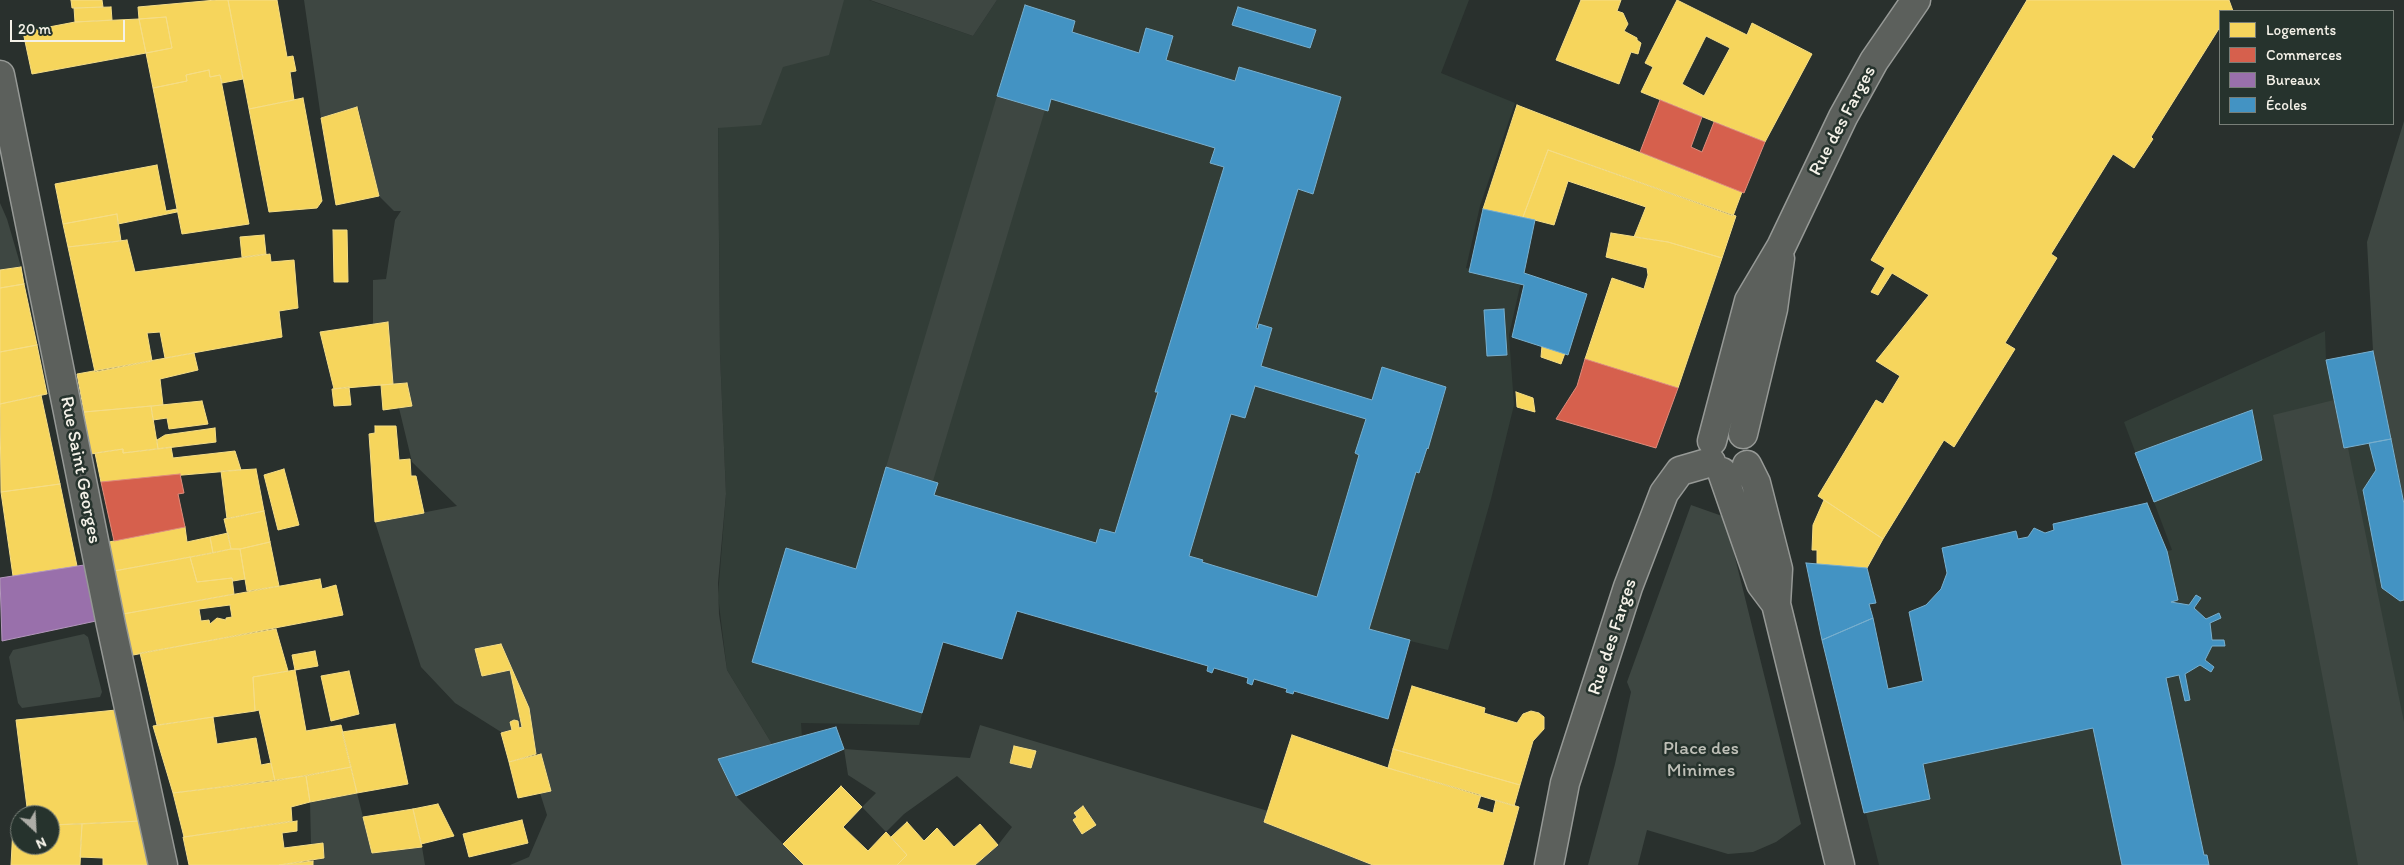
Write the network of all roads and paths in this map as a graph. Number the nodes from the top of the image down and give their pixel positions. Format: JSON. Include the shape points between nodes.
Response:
{"nodes":[{"id":1,"x":1916,"y":0,"type":"edge"},
{"id":2,"x":0,"y":75,"type":"edge"},
{"id":3,"x":1781,"y":247,"type":"junction"},
{"id":4,"x":1723,"y":460,"type":"junction"},
{"id":5,"x":1550,"y":853,"type":"edge"},
{"id":6,"x":163,"y":865,"type":"edge"},
{"id":7,"x":1840,"y":865,"type":"edge"}],
"edges":[{"from":1,"to":3,"type":"street","name":"Rue des Farges","via":[[1874,61]]},
{"from":2,"to":6,"type":"street","name":"Rue Saint Georges"},
{"from":3,"to":4,"type":"street","name":"Rue des Farges","via":[[1749,301]]},
{"from":3,"to":4,"type":"street","name":"Rue des Farges","via":[[1773,309],[1743,434],[1729,430],[1716,436]]},
{"from":4,"to":5,"type":"street","name":"Rue des Farges","via":[[1680,471],[1664,493],[1614,627],[1565,783]]},
{"from":4,"to":7,"type":"street","via":[[1762,584],[1776,604]]}]}
